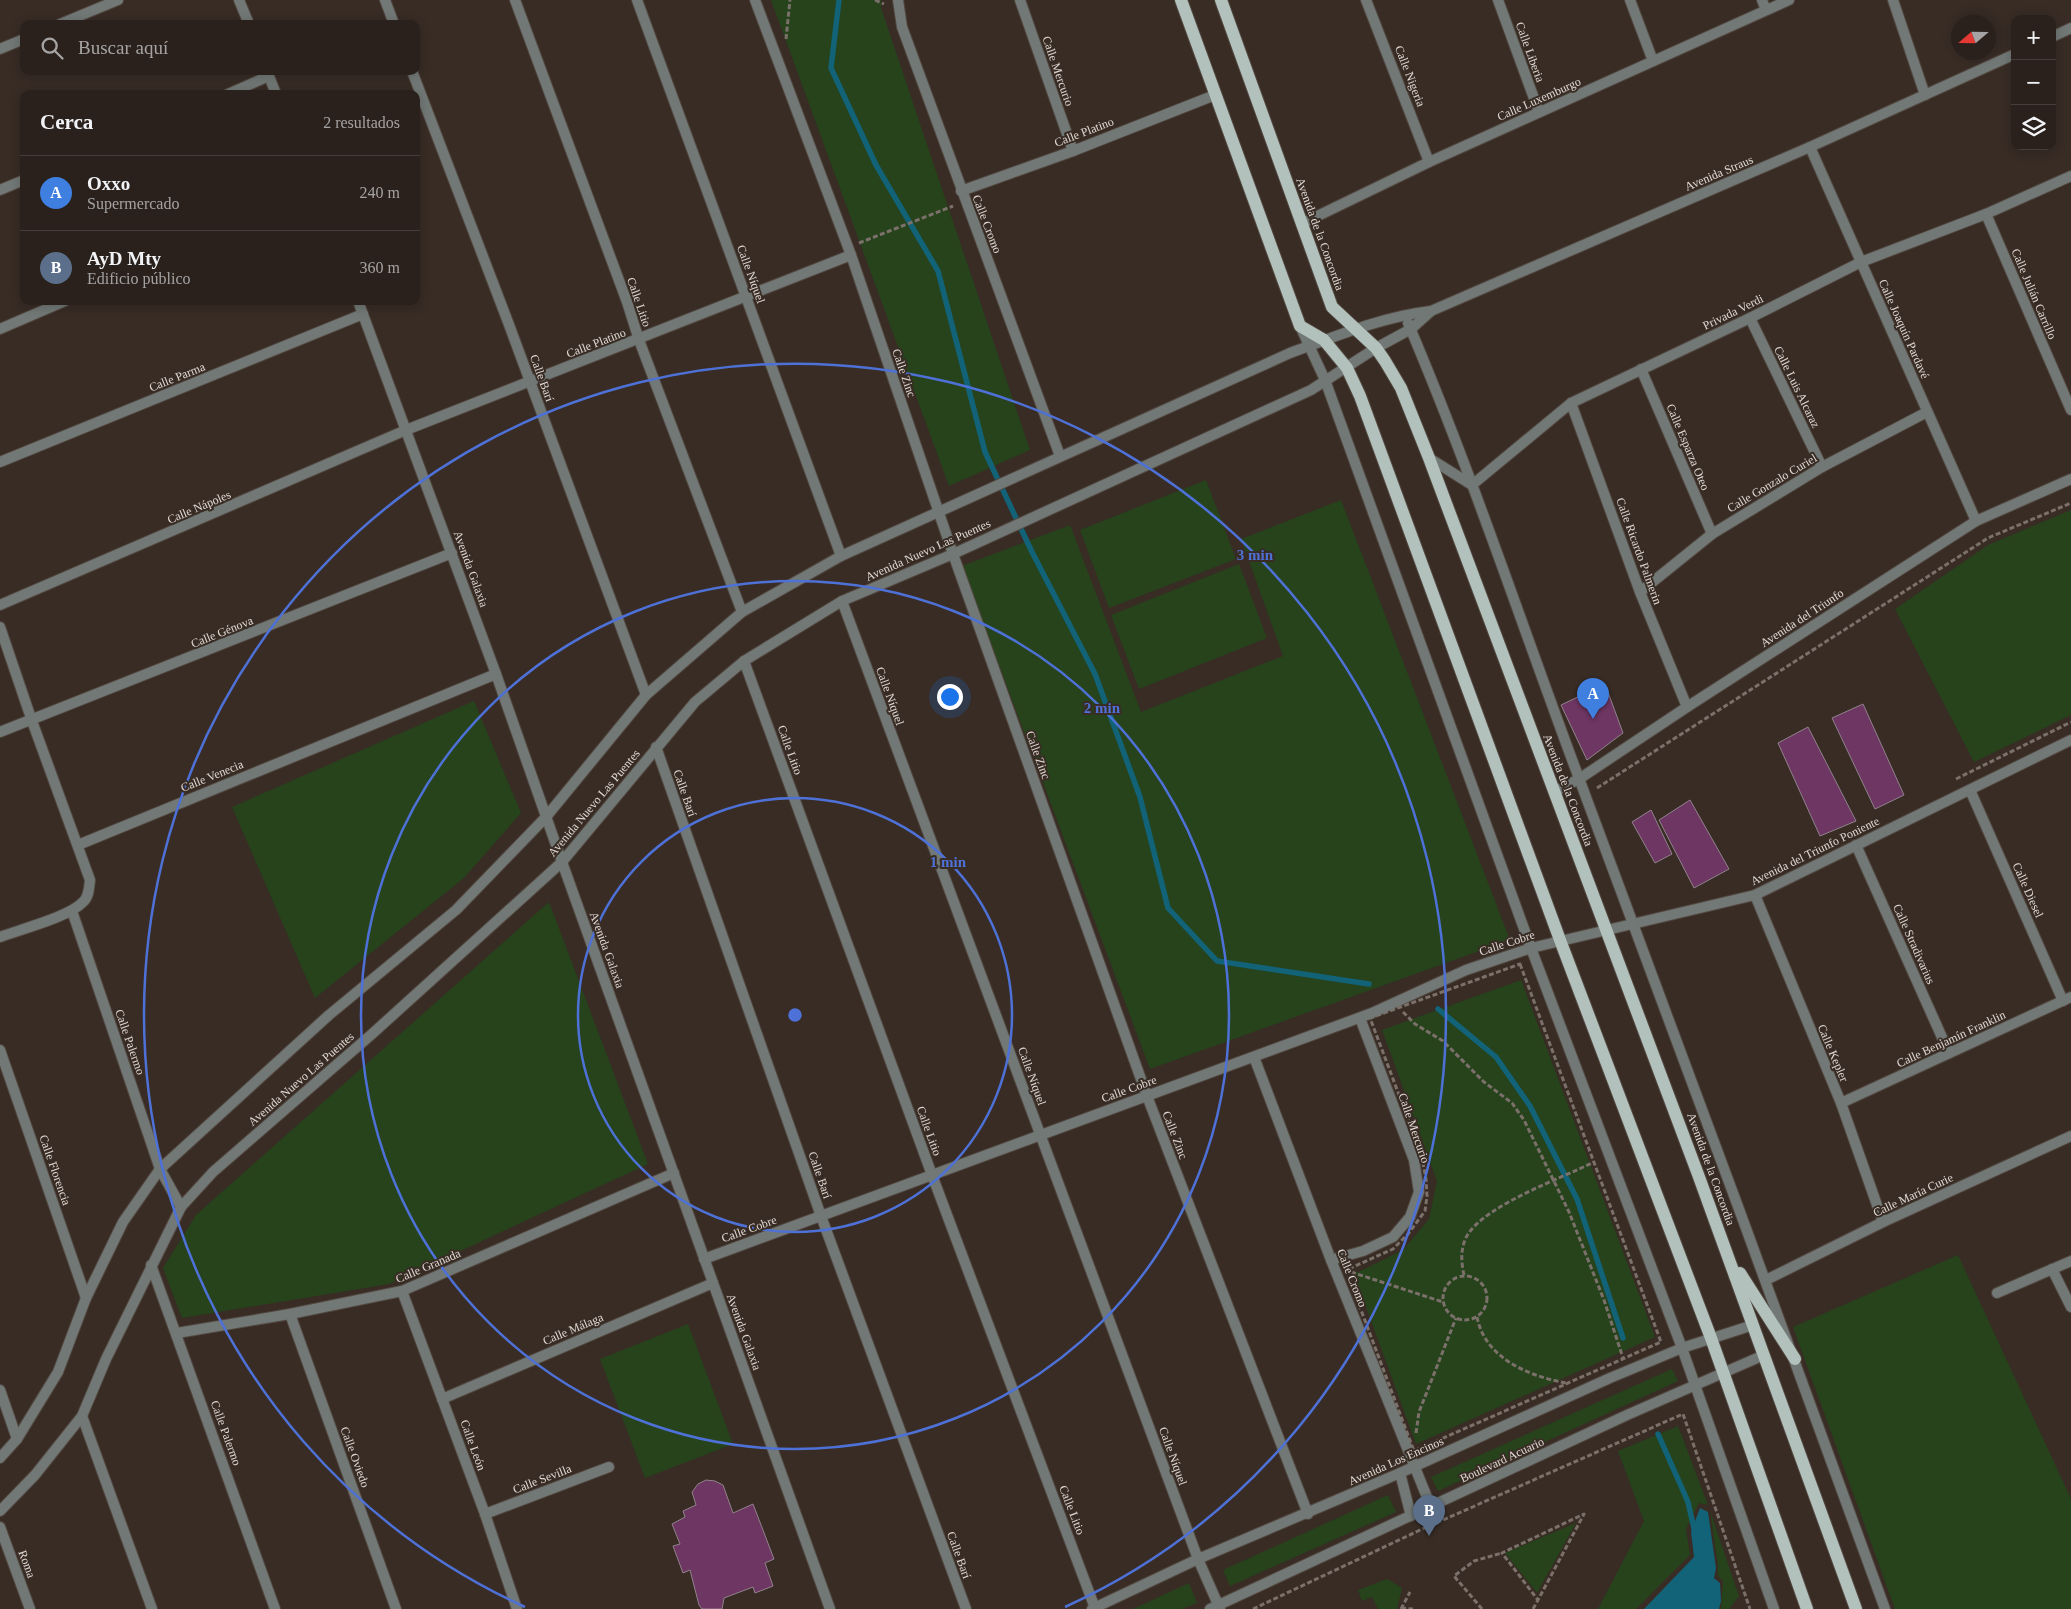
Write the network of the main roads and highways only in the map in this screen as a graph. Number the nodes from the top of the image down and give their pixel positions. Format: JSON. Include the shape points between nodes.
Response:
{"nodes":[{"id":1,"x":1181,"y":0,"type":"edge"},
{"id":2,"x":1221,"y":0,"type":"edge"},
{"id":3,"x":1726,"y":1252,"type":"junction"},
{"id":4,"x":1795,"y":1359,"type":"road end"},
{"id":5,"x":1807,"y":1609,"type":"edge"},
{"id":6,"x":1856,"y":1609,"type":"edge"}],
"edges":[{"from":1,"to":5,"type":"main road","via":[[1300,326],[1324,340],[1346,368],[1360,396],[1560,940],[1724,1372]]},
{"from":2,"to":3,"type":"main road","name":"Avenida de la Concordia","via":[[1332,307],[1376,348],[1401,388]]},
{"from":3,"to":4,"type":"main road"},
{"from":3,"to":6,"type":"main road","name":"Avenida de la Concordia"}]}
